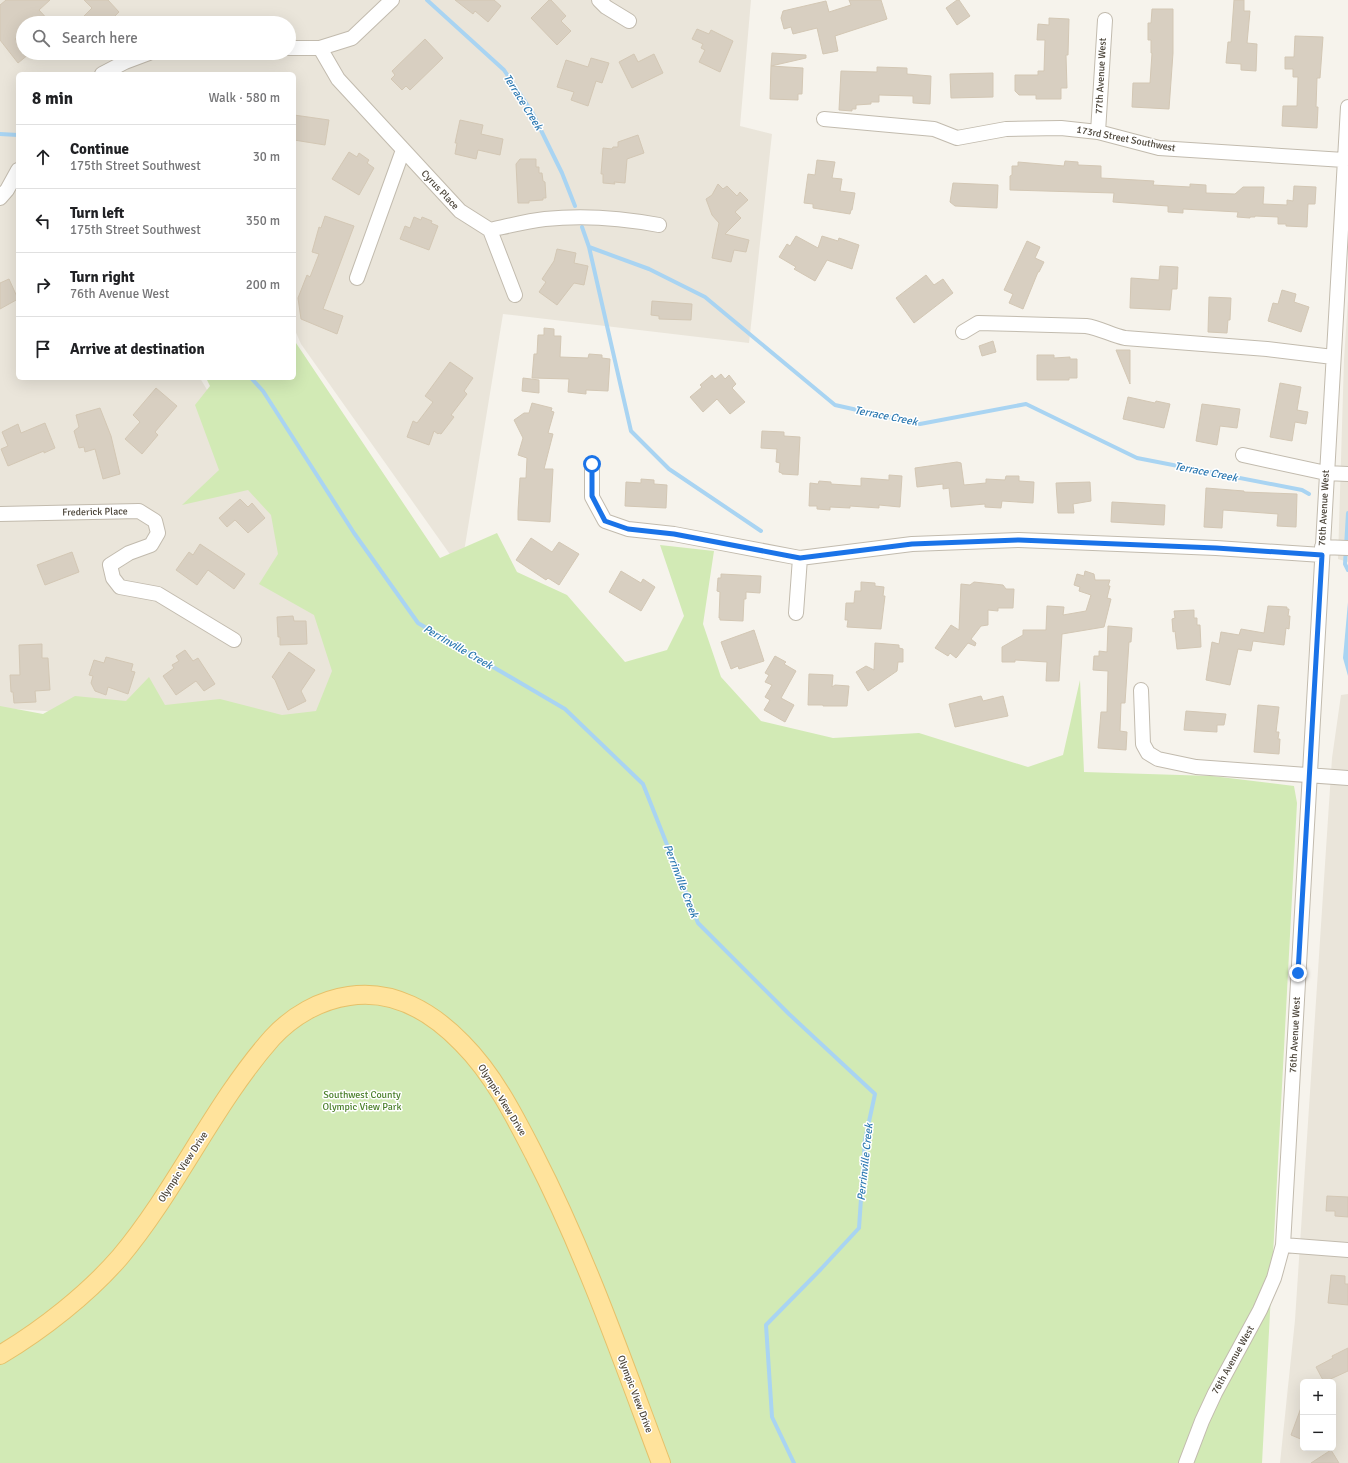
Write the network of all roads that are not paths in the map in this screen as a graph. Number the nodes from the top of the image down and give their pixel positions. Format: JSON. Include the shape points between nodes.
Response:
{"nodes":[{"id":1,"x":392,"y":0,"type":"edge"},
{"id":2,"x":599,"y":0,"type":"edge"},
{"id":3,"x":1104,"y":20,"type":"dead end"},
{"id":4,"x":629,"y":21,"type":"dead end"},
{"id":5,"x":296,"y":48,"type":"edge"},
{"id":6,"x":320,"y":48,"type":"junction"},
{"id":7,"x":130,"y":60,"type":"edge"},
{"id":8,"x":106,"y":72,"type":"edge"},
{"id":9,"x":1348,"y":107,"type":"edge"},
{"id":10,"x":824,"y":119,"type":"dead end"},
{"id":11,"x":1098,"y":132,"type":"junction"},
{"id":12,"x":404,"y":150,"type":"junction"},
{"id":13,"x":1344,"y":160,"type":"junction"},
{"id":14,"x":16,"y":174,"type":"edge"},
{"id":15,"x":0,"y":198,"type":"edge"},
{"id":16,"x":659,"y":225,"type":"dead end"},
{"id":17,"x":490,"y":230,"type":"junction"},
{"id":18,"x":1344,"y":254,"type":"edge"},
{"id":19,"x":357,"y":278,"type":"dead end"},
{"id":20,"x":515,"y":295,"type":"dead end"},
{"id":21,"x":962,"y":332,"type":"dead end"},
{"id":22,"x":1333,"y":357,"type":"junction"},
{"id":23,"x":1243,"y":455,"type":"dead end"},
{"id":24,"x":592,"y":464,"type":"dead end"},
{"id":25,"x":1326,"y":473,"type":"junction"},
{"id":26,"x":1348,"y":474,"type":"edge"},
{"id":27,"x":0,"y":514,"type":"edge"},
{"id":28,"x":1348,"y":548,"type":"edge"},
{"id":29,"x":1322,"y":551,"type":"junction"},
{"id":30,"x":800,"y":558,"type":"junction"},
{"id":31,"x":796,"y":613,"type":"dead end"},
{"id":32,"x":234,"y":640,"type":"dead end"},
{"id":33,"x":1141,"y":690,"type":"dead end"},
{"id":34,"x":1309,"y":775,"type":"junction"},
{"id":35,"x":1348,"y":778,"type":"edge"},
{"id":36,"x":1283,"y":1245,"type":"junction"},
{"id":37,"x":1348,"y":1250,"type":"edge"},
{"id":38,"x":0,"y":1355,"type":"edge"},
{"id":39,"x":661,"y":1463,"type":"edge"},
{"id":40,"x":1186,"y":1463,"type":"edge"}],
"edges":[{"from":1,"to":6,"type":"street","via":[[352,38]]},
{"from":2,"to":4,"type":"street"},
{"from":3,"to":11,"type":"street","name":"77th Avenue West"},
{"from":5,"to":6,"type":"street"},
{"from":6,"to":12,"type":"street","name":"Cyrus Place","via":[[338,79]]},
{"from":7,"to":8,"type":"street"},
{"from":9,"to":13,"type":"street","name":"76th Avenue West"},
{"from":10,"to":11,"type":"street","name":"173rd Street Southwest","via":[[934,129],[957,138],[1006,129],[1060,128]]},
{"from":11,"to":13,"type":"street","name":"173rd Street Southwest","via":[[1159,148]]},
{"from":12,"to":17,"type":"street","name":"Cyrus Place","via":[[460,211]]},
{"from":12,"to":19,"type":"street"},
{"from":13,"to":18,"type":"street","name":"76th Avenue West"},
{"from":14,"to":15,"type":"street"},
{"from":16,"to":17,"type":"street","via":[[633,220],[545,219]]},
{"from":17,"to":20,"type":"street"},
{"from":18,"to":22,"type":"street","name":"76th Avenue West"},
{"from":21,"to":22,"type":"street","via":[[978,323],[1086,326],[1125,338]]},
{"from":22,"to":25,"type":"street","name":"76th Avenue West"},
{"from":23,"to":25,"type":"street"},
{"from":24,"to":30,"type":"street","via":[[592,496],[605,521],[628,529],[674,534]]},
{"from":25,"to":26,"type":"street"},
{"from":25,"to":29,"type":"street","name":"76th Avenue West"},
{"from":27,"to":32,"type":"street","name":"Frederick Place","via":[[139,511],[155,521],[158,533],[151,545],[129,553],[110,565],[113,578],[120,587],[158,594]]},
{"from":28,"to":29,"type":"street"},
{"from":29,"to":30,"type":"street","via":[[1019,540],[912,544]]},
{"from":29,"to":34,"type":"street","name":"76th Avenue West"},
{"from":30,"to":31,"type":"street"},
{"from":33,"to":34,"type":"street","via":[[1143,744],[1148,753],[1158,760],[1196,767]]},
{"from":34,"to":35,"type":"street"},
{"from":34,"to":36,"type":"street","name":"76th Avenue West"},
{"from":36,"to":37,"type":"street"},
{"from":36,"to":40,"type":"street","name":"76th Avenue West","via":[[1274,1278],[1260,1310],[1215,1393]]},
{"from":38,"to":39,"type":"main road","name":"Olympic View Drive","via":[[18,1345],[81,1296],[121,1255],[157,1206],[231,1092],[274,1036],[291,1020],[313,1007],[345,996],[376,994],[410,1004],[437,1020],[478,1060],[502,1097],[541,1168],[577,1245]]}]}
